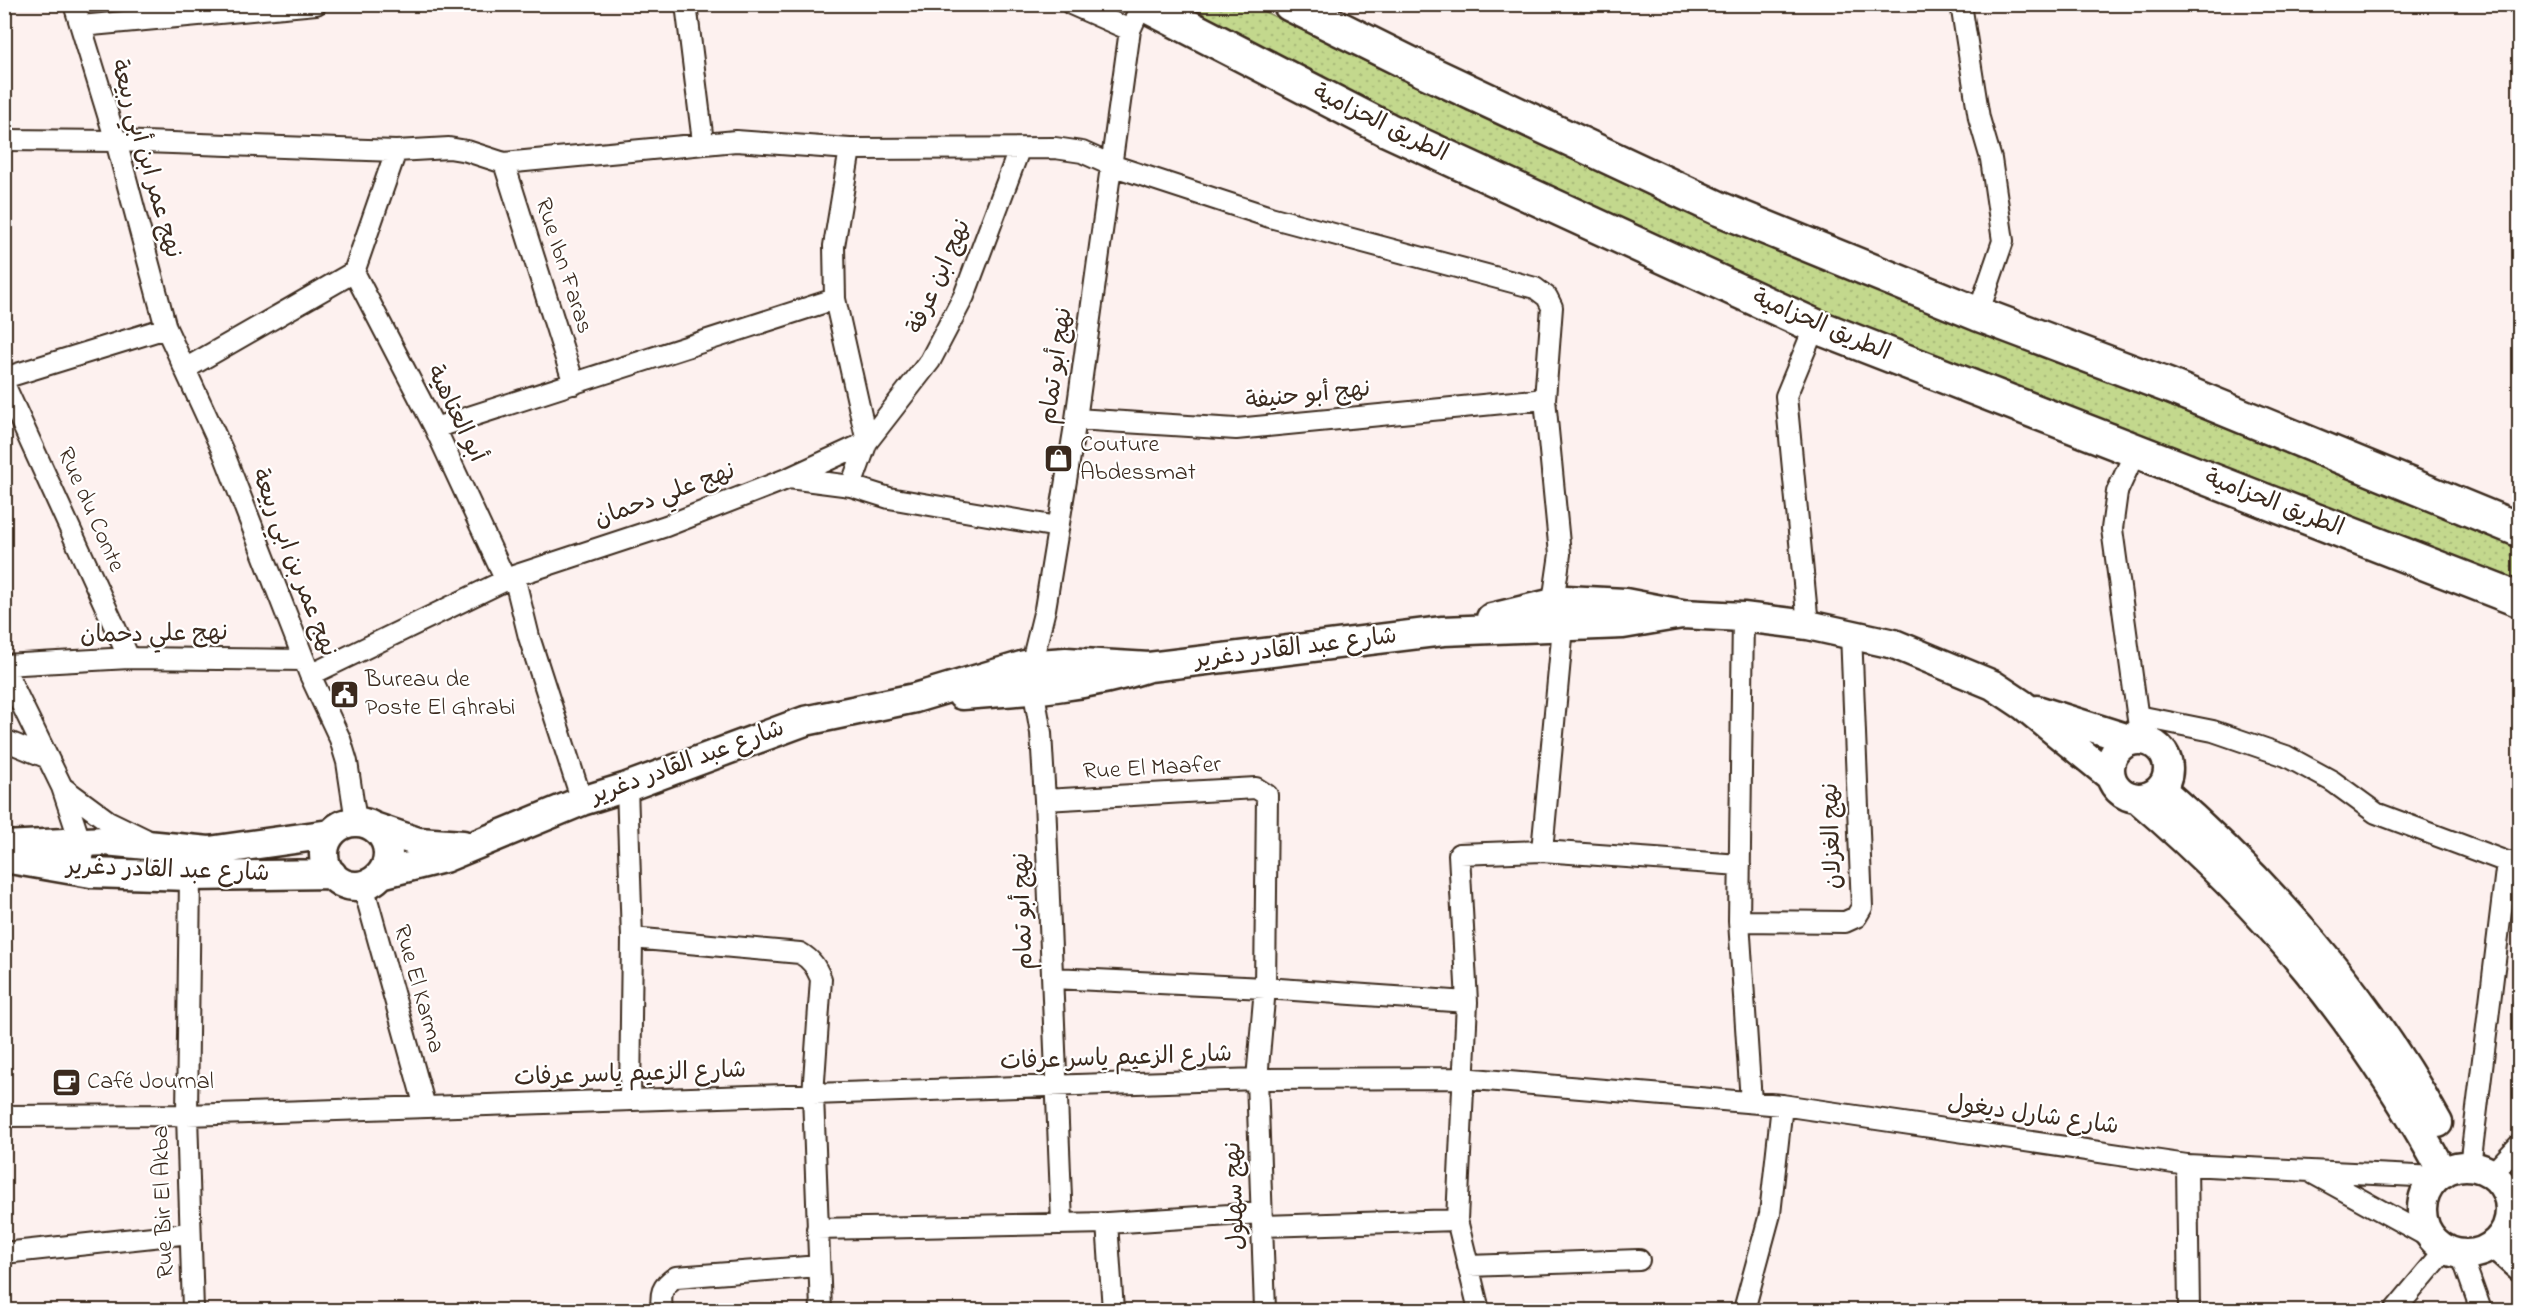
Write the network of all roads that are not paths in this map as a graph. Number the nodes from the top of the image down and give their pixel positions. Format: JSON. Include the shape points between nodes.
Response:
{"nodes":[{"id":1,"x":74,"y":4,"type":"edge"},
{"id":2,"x":316,"y":4,"type":"edge"},
{"id":3,"x":686,"y":4,"type":"edge"},
{"id":4,"x":1071,"y":4,"type":"edge"},
{"id":5,"x":1290,"y":4,"type":"edge"},
{"id":6,"x":1961,"y":4,"type":"edge"},
{"id":7,"x":1139,"y":13,"type":"edge"},
{"id":8,"x":81,"y":26,"type":"junction"},
{"id":9,"x":4,"y":141,"type":"edge"},
{"id":10,"x":116,"y":141,"type":"junction"},
{"id":11,"x":703,"y":142,"type":"junction"},
{"id":12,"x":850,"y":149,"type":"junction"},
{"id":13,"x":1019,"y":150,"type":"junction"},
{"id":14,"x":396,"y":151,"type":"junction"},
{"id":15,"x":504,"y":163,"type":"junction"},
{"id":16,"x":1111,"y":165,"type":"junction"},
{"id":17,"x":354,"y":272,"type":"junction"},
{"id":18,"x":835,"y":299,"type":"junction"},
{"id":19,"x":1978,"y":314,"type":"junction"},
{"id":20,"x":1815,"y":326,"type":"junction"},
{"id":21,"x":166,"y":328,"type":"junction"},
{"id":22,"x":185,"y":369,"type":"junction"},
{"id":23,"x":4,"y":378,"type":"edge"},
{"id":24,"x":4,"y":384,"type":"edge"},
{"id":25,"x":574,"y":384,"type":"junction"},
{"id":26,"x":1545,"y":399,"type":"junction"},
{"id":27,"x":1076,"y":419,"type":"junction"},
{"id":28,"x":435,"y":428,"type":"junction"},
{"id":29,"x":867,"y":442,"type":"junction"},
{"id":30,"x":2136,"y":450,"type":"junction"},
{"id":31,"x":789,"y":478,"type":"junction"},
{"id":32,"x":851,"y":486,"type":"junction"},
{"id":33,"x":1058,"y":528,"type":"junction"},
{"id":34,"x":2520,"y":530,"type":"edge"},
{"id":35,"x":510,"y":579,"type":"junction"},
{"id":36,"x":2520,"y":600,"type":"edge"},
{"id":37,"x":1567,"y":614,"type":"junction"},
{"id":38,"x":1743,"y":617,"type":"junction"},
{"id":39,"x":1808,"y":625,"type":"junction"},
{"id":40,"x":1851,"y":633,"type":"junction"},
{"id":41,"x":129,"y":658,"type":"junction"},
{"id":42,"x":4,"y":667,"type":"edge"},
{"id":43,"x":307,"y":668,"type":"junction"},
{"id":44,"x":1041,"y":677,"type":"junction"},
{"id":45,"x":2023,"y":705,"type":"junction"},
{"id":46,"x":2137,"y":732,"type":"junction"},
{"id":47,"x":4,"y":740,"type":"edge"},
{"id":48,"x":48,"y":758,"type":"junction"},
{"id":49,"x":2110,"y":776,"type":"junction"},
{"id":50,"x":62,"y":787,"type":"junction"},
{"id":51,"x":627,"y":787,"type":"junction"},
{"id":52,"x":1262,"y":790,"type":"joint"},
{"id":53,"x":2149,"y":793,"type":"junction"},
{"id":54,"x":1045,"y":800,"type":"junction"},
{"id":55,"x":582,"y":801,"type":"junction"},
{"id":56,"x":365,"y":824,"type":"junction"},
{"id":57,"x":330,"y":834,"type":"junction"},
{"id":58,"x":81,"y":842,"type":"junction"},
{"id":59,"x":159,"y":845,"type":"junction"},
{"id":60,"x":4,"y":846,"type":"edge"},
{"id":61,"x":468,"y":846,"type":"junction"},
{"id":62,"x":1542,"y":851,"type":"junction"},
{"id":63,"x":4,"y":858,"type":"edge"},
{"id":64,"x":2513,"y":862,"type":"edge"},
{"id":65,"x":1740,"y":865,"type":"junction"},
{"id":66,"x":91,"y":873,"type":"junction"},
{"id":67,"x":332,"y":874,"type":"junction"},
{"id":68,"x":190,"y":876,"type":"junction"},
{"id":69,"x":372,"y":880,"type":"junction"},
{"id":70,"x":1738,"y":921,"type":"junction"},
{"id":71,"x":632,"y":938,"type":"junction"},
{"id":72,"x":1053,"y":978,"type":"junction"},
{"id":73,"x":1265,"y":988,"type":"junction"},
{"id":74,"x":1467,"y":1002,"type":"junction"},
{"id":75,"x":1462,"y":1078,"type":"junction"},
{"id":76,"x":1257,"y":1079,"type":"junction"},
{"id":77,"x":1054,"y":1087,"type":"junction"},
{"id":78,"x":813,"y":1095,"type":"junction"},
{"id":79,"x":630,"y":1099,"type":"junction"},
{"id":80,"x":1750,"y":1102,"type":"junction"},
{"id":81,"x":1782,"y":1105,"type":"junction"},
{"id":82,"x":425,"y":1107,"type":"junction"},
{"id":83,"x":187,"y":1115,"type":"junction"},
{"id":84,"x":4,"y":1116,"type":"edge"},
{"id":85,"x":2520,"y":1144,"type":"edge"},
{"id":86,"x":2187,"y":1165,"type":"junction"},
{"id":87,"x":2461,"y":1171,"type":"junction"},
{"id":88,"x":2309,"y":1172,"type":"junction"},
{"id":89,"x":2514,"y":1207,"type":"edge"},
{"id":90,"x":1262,"y":1219,"type":"junction"},
{"id":91,"x":1457,"y":1220,"type":"junction"},
{"id":92,"x":1062,"y":1223,"type":"junction"},
{"id":93,"x":1107,"y":1223,"type":"junction"},
{"id":94,"x":817,"y":1229,"type":"junction"},
{"id":95,"x":190,"y":1233,"type":"junction"},
{"id":96,"x":2494,"y":1244,"type":"junction"},
{"id":97,"x":2447,"y":1248,"type":"junction"},
{"id":98,"x":4,"y":1253,"type":"edge"},
{"id":99,"x":1639,"y":1260,"type":"dead end"},
{"id":100,"x":819,"y":1266,"type":"junction"},
{"id":101,"x":1468,"y":1266,"type":"junction"},
{"id":102,"x":2520,"y":1267,"type":"edge"},
{"id":103,"x":193,"y":1311,"type":"edge"},
{"id":104,"x":662,"y":1311,"type":"edge"},
{"id":105,"x":821,"y":1311,"type":"edge"},
{"id":106,"x":1113,"y":1311,"type":"edge"},
{"id":107,"x":1265,"y":1311,"type":"edge"},
{"id":108,"x":1479,"y":1311,"type":"edge"},
{"id":109,"x":1744,"y":1311,"type":"edge"},
{"id":110,"x":2189,"y":1311,"type":"edge"},
{"id":111,"x":2394,"y":1311,"type":"edge"},
{"id":112,"x":2481,"y":1311,"type":"edge"}],
"edges":[{"from":1,"to":8,"type":"street","name":"نهج عمر ابن أبي ربيعة"},
{"from":2,"to":8,"type":"street"},
{"from":3,"to":11,"type":"street"},
{"from":4,"to":7,"type":"street"},
{"from":5,"to":19,"type":"highway","via":[[1720,209]]},
{"from":6,"to":19,"type":"street","via":[[2003,241]]},
{"from":7,"to":16,"type":"street","name":"نهج أبو تمام"},
{"from":7,"to":20,"type":"highway","name":"الطريق الحزامية"},
{"from":8,"to":10,"type":"street","name":"نهج عمر ابن أبي ربيعة"},
{"from":9,"to":10,"type":"street"},
{"from":10,"to":14,"type":"street"},
{"from":10,"to":21,"type":"street","name":"نهج عمر ابن أبي ربيعة"},
{"from":11,"to":12,"type":"street"},
{"from":11,"to":15,"type":"street"},
{"from":12,"to":13,"type":"street"},
{"from":12,"to":18,"type":"street","via":[[834,246]]},
{"from":13,"to":16,"type":"street","via":[[1055,148],[1082,152]]},
{"from":13,"to":29,"type":"street","name":"نهج ابن عرفة","via":[[964,296],[930,361]]},
{"from":14,"to":15,"type":"street","via":[[449,148]]},
{"from":14,"to":17,"type":"street"},
{"from":15,"to":25,"type":"street","name":"Rue Ibn Faras"},
{"from":16,"to":26,"type":"street","via":[[1270,217],[1535,288],[1552,307]]},
{"from":16,"to":27,"type":"street","name":"نهج أبو تمام"},
{"from":17,"to":22,"type":"street"},
{"from":17,"to":28,"type":"street","name":"أبو العتاهية"},
{"from":18,"to":25,"type":"street"},
{"from":18,"to":29,"type":"street"},
{"from":19,"to":34,"type":"highway"},
{"from":20,"to":30,"type":"highway","name":"الطريق الحزامية"},
{"from":20,"to":39,"type":"street","via":[[1786,396]]},
{"from":21,"to":22,"type":"street","name":"نهج عمر بن ابي ربيعة"},
{"from":21,"to":23,"type":"street"},
{"from":22,"to":43,"type":"street","name":"نهج عمر بن ابي ربيعة","via":[[224,454]]},
{"from":24,"to":41,"type":"street","name":"Rue du Conte"},
{"from":25,"to":28,"type":"street"},
{"from":26,"to":27,"type":"street","name":"نهج أبو حنيفة","via":[[1236,429]]},
{"from":26,"to":37,"type":"street"},
{"from":27,"to":33,"type":"street","name":"نهج أبو تمام"},
{"from":28,"to":35,"type":"street","name":"أبو العتاهية"},
{"from":29,"to":31,"type":"street"},
{"from":29,"to":32,"type":"street"},
{"from":30,"to":36,"type":"highway","name":"الطريق الحزامية"},
{"from":30,"to":46,"type":"street","via":[[2117,492],[2112,529]]},
{"from":31,"to":32,"type":"street","name":"نهج علي دحمان"},
{"from":31,"to":35,"type":"street","name":"نهج علي دحمان","via":[[666,526]]},
{"from":32,"to":33,"type":"street","name":"نهج علي دحمان","via":[[889,498]]},
{"from":33,"to":44,"type":"street","name":"نهج أبو تمام","via":[[1045,609]]},
{"from":35,"to":43,"type":"street","name":"نهج علي دحمان"},
{"from":35,"to":55,"type":"street","name":"أبو العتاهية"},
{"from":37,"to":38,"type":"main road","name":"شارع عبد القادر دغرير","via":[[1625,603],[1682,614]]},
{"from":37,"to":44,"type":"main road","name":"شارع عبد القادر دغرير","via":[[1149,667],[1121,663]]},
{"from":37,"to":62,"type":"street"},
{"from":38,"to":39,"type":"main road","name":"شارع عبد القادر دغرير"},
{"from":38,"to":65,"type":"street"},
{"from":39,"to":40,"type":"main road","name":"شارع عبد القادر دغرير"},
{"from":40,"to":45,"type":"main road","name":"شارع عبد القادر دغرير","via":[[1946,663],[1993,685]]},
{"from":40,"to":70,"type":"street","name":"نهج الغزلان","via":[[1862,907],[1856,917],[1845,922]]},
{"from":41,"to":42,"type":"street","name":"نهج علي دحمان"},
{"from":41,"to":43,"type":"street","name":"نهج علي دحمان"},
{"from":42,"to":48,"type":"street"},
{"from":43,"to":56,"type":"street","name":"نهج عمر بن ابي ربيعة","via":[[340,739]]},
{"from":44,"to":51,"type":"main road","name":"شارع عبد القادر دغرير","via":[[805,721]]},
{"from":44,"to":54,"type":"street","name":"نهج أبو تمام"},
{"from":45,"to":46,"type":"main road","name":"شارع عبد القادر دغرير"},
{"from":45,"to":49,"type":"main road","name":"شارع عبد القادر دغرير"},
{"from":46,"to":49,"type":"main road","via":[[2116,749],[2109,766]]},
{"from":46,"to":53,"type":"main road","name":"شارع عبد القادر دغرير","via":[[2164,753],[2169,771]]},
{"from":46,"to":64,"type":"street","via":[[2213,731],[2286,756],[2332,781],[2376,813]]},
{"from":47,"to":48,"type":"street"},
{"from":48,"to":50,"type":"street"},
{"from":49,"to":53,"type":"main road","name":"شارع عبد القادر دغرير","via":[[2119,791]]},
{"from":50,"to":58,"type":"street"},
{"from":50,"to":59,"type":"street","via":[[108,821]]},
{"from":51,"to":55,"type":"main road","name":"شارع عبد القادر دغرير"},
{"from":51,"to":71,"type":"street"},
{"from":52,"to":54,"type":"street","name":"Rue El Maafer"},
{"from":52,"to":73,"type":"street","name":"نهج سهلول","via":[[1269,802]]},
{"from":53,"to":87,"type":"main road","via":[[2306,965],[2388,1079]]},
{"from":54,"to":72,"type":"street","name":"نهج أبو تمام"},
{"from":55,"to":61,"type":"main road","name":"شارع عبد القادر دغرير"},
{"from":56,"to":57,"type":"main road","via":[[337,828]]},
{"from":56,"to":61,"type":"main road","name":"شارع عبد القادر دغرير","via":[[418,842]]},
{"from":56,"to":69,"type":"main road","via":[[383,836],[388,849],[387,862]]},
{"from":57,"to":59,"type":"main road","name":"شارع عبد القادر دغرير","via":[[209,851]]},
{"from":57,"to":67,"type":"main road","via":[[325,861]]},
{"from":58,"to":59,"type":"main road","name":"شارع عبد القادر دغرير"},
{"from":58,"to":60,"type":"main road","name":"شارع عبد القادر دغرير"},
{"from":58,"to":66,"type":"street"},
{"from":61,"to":69,"type":"main road","name":"شارع عبد القادر دغرير","via":[[444,858]]},
{"from":62,"to":65,"type":"street"},
{"from":62,"to":74,"type":"street","via":[[1459,854]]},
{"from":63,"to":66,"type":"main road","name":"شارع عبد القادر دغرير"},
{"from":64,"to":87,"type":"street"},
{"from":65,"to":70,"type":"street"},
{"from":66,"to":68,"type":"main road","name":"شارع عبد القادر دغرير"},
{"from":67,"to":68,"type":"main road","name":"شارع عبد القادر دغرير"},
{"from":67,"to":69,"type":"main road","via":[[351,885]]},
{"from":68,"to":83,"type":"street","name":"Rue Bir El Akba"},
{"from":69,"to":82,"type":"street","name":"Rue El Karma"},
{"from":70,"to":80,"type":"street"},
{"from":71,"to":78,"type":"street","via":[[809,958],[821,979]]},
{"from":71,"to":79,"type":"street"},
{"from":72,"to":73,"type":"street"},
{"from":72,"to":77,"type":"street","name":"نهج أبو تمام"},
{"from":73,"to":74,"type":"street"},
{"from":73,"to":76,"type":"street","name":"نهج سهلول"},
{"from":74,"to":75,"type":"street"},
{"from":75,"to":76,"type":"street","name":"شارع الزعيم ياسر عرفات"},
{"from":75,"to":80,"type":"street","name":"شارع شارل ديغول"},
{"from":75,"to":91,"type":"street"},
{"from":76,"to":77,"type":"street","name":"شارع الزعيم ياسر عرفات"},
{"from":76,"to":90,"type":"street","name":"نهج سهلول"},
{"from":77,"to":78,"type":"street","name":"شارع الزعيم ياسر عرفات"},
{"from":77,"to":92,"type":"street","name":"نهج أبو تمام"},
{"from":78,"to":79,"type":"street","name":"شارع الزعيم ياسر عرفات"},
{"from":78,"to":94,"type":"street"},
{"from":79,"to":82,"type":"street","name":"شارع الزعيم ياسر عرفات"},
{"from":80,"to":81,"type":"street","name":"شارع شارل ديغول"},
{"from":81,"to":86,"type":"street","name":"شارع شارل ديغول"},
{"from":81,"to":109,"type":"street","via":[[1770,1214]]},
{"from":82,"to":83,"type":"street","name":"شارع الزعيم ياسر عرفات"},
{"from":83,"to":84,"type":"street","name":"شارع الزعيم ياسر عرفات"},
{"from":83,"to":95,"type":"street","name":"Rue Bir El Akba"},
{"from":85,"to":87,"type":"street"},
{"from":86,"to":88,"type":"street","name":"شارع شارل ديغول"},
{"from":86,"to":110,"type":"street"},
{"from":87,"to":88,"type":"street","name":"شارع شارل ديغول"},
{"from":87,"to":89,"type":"main road","via":[[2500,1181]]},
{"from":87,"to":97,"type":"main road","via":[[2429,1186],[2422,1209],[2424,1220]]},
{"from":88,"to":97,"type":"street","name":"شارع شارل ديغول"},
{"from":89,"to":96,"type":"main road"},
{"from":90,"to":91,"type":"street"},
{"from":90,"to":93,"type":"street"},
{"from":90,"to":107,"type":"street","name":"نهج سهلول"},
{"from":91,"to":101,"type":"street"},
{"from":92,"to":93,"type":"street"},
{"from":92,"to":94,"type":"street"},
{"from":93,"to":106,"type":"street"},
{"from":94,"to":100,"type":"street"},
{"from":95,"to":98,"type":"street"},
{"from":95,"to":103,"type":"street","name":"Rue Bir El Akba"},
{"from":96,"to":97,"type":"main road","via":[[2484,1250]]},
{"from":96,"to":102,"type":"main road"},
{"from":97,"to":111,"type":"street"},
{"from":97,"to":112,"type":"street"},
{"from":99,"to":101,"type":"street"},
{"from":100,"to":104,"type":"street","via":[[676,1277],[666,1283],[660,1294]]},
{"from":100,"to":105,"type":"street"},
{"from":101,"to":108,"type":"street"}]}
